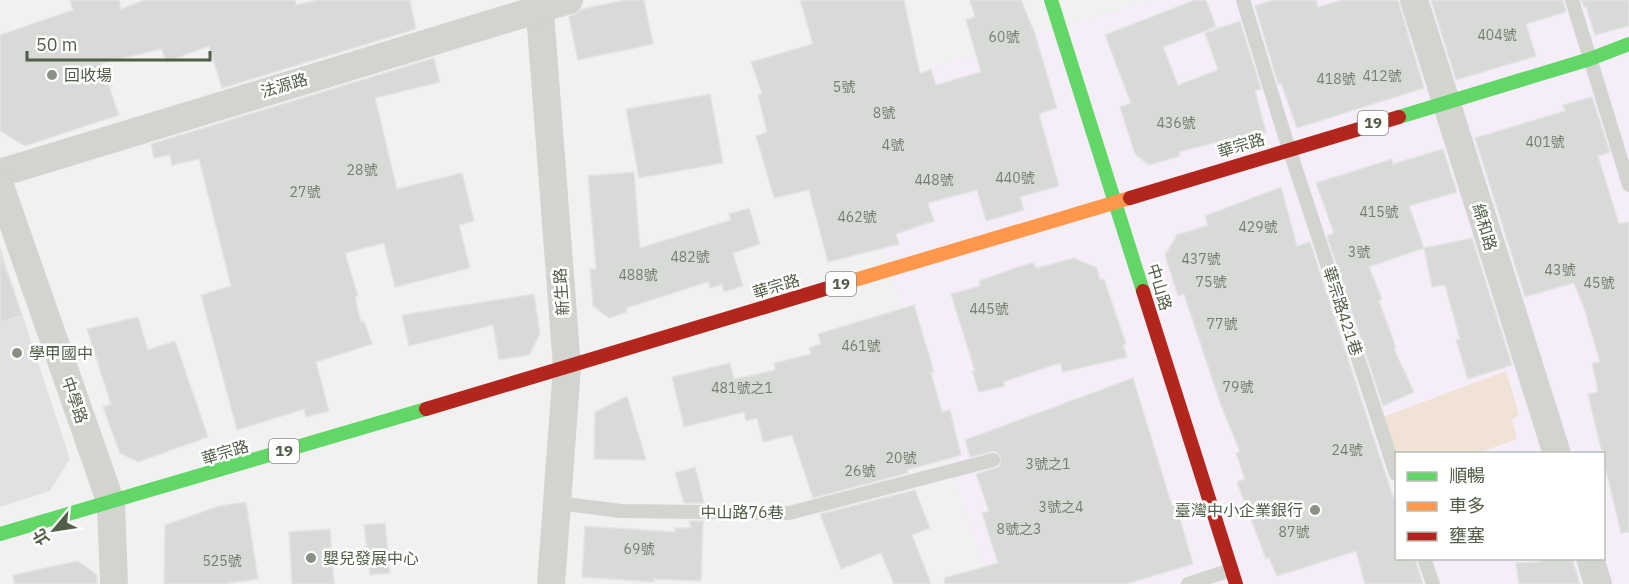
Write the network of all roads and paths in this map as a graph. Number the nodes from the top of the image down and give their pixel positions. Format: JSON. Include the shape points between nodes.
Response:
{"nodes":[{"id":1,"x":569,"y":0,"type":"edge"},
{"id":2,"x":1051,"y":0,"type":"edge"},
{"id":3,"x":1243,"y":0,"type":"edge"},
{"id":4,"x":1414,"y":0,"type":"edge"},
{"id":5,"x":1572,"y":0,"type":"edge"},
{"id":6,"x":539,"y":3,"type":"edge"},
{"id":7,"x":1629,"y":44,"type":"edge"},
{"id":8,"x":1590,"y":58,"type":"junction"},
{"id":9,"x":1446,"y":102,"type":"junction"},
{"id":10,"x":1290,"y":147,"type":"junction"},
{"id":11,"x":0,"y":173,"type":"edge"},
{"id":12,"x":1629,"y":185,"type":"edge"},
{"id":13,"x":0,"y":186,"type":"edge"},
{"id":14,"x":1115,"y":200,"type":"junction"},
{"id":15,"x":567,"y":367,"type":"junction"},
{"id":16,"x":1557,"y":452,"type":"edge"},
{"id":17,"x":993,"y":460,"type":"dead end"},
{"id":18,"x":1395,"y":471,"type":"edge"},
{"id":19,"x":111,"y":503,"type":"junction"},
{"id":20,"x":557,"y":503,"type":"junction"},
{"id":21,"x":0,"y":534,"type":"edge"},
{"id":22,"x":1425,"y":560,"type":"edge"},
{"id":23,"x":1591,"y":560,"type":"edge"},
{"id":24,"x":1231,"y":570,"type":"junction"},
{"id":25,"x":114,"y":584,"type":"edge"},
{"id":26,"x":551,"y":584,"type":"edge"},
{"id":27,"x":1188,"y":584,"type":"edge"},
{"id":28,"x":1236,"y":584,"type":"edge"},
{"id":29,"x":1433,"y":584,"type":"edge"},
{"id":30,"x":1598,"y":584,"type":"edge"}],
"edges":[{"from":1,"to":6,"type":"street","name":"法源路"},
{"from":2,"to":14,"type":"main road","name":"中山路"},
{"from":3,"to":10,"type":"lane","name":"華宗路421巷"},
{"from":4,"to":9,"type":"street","name":"綿和路"},
{"from":5,"to":8,"type":"lane"},
{"from":6,"to":11,"type":"street","name":"法源路"},
{"from":6,"to":15,"type":"street","name":"新生路"},
{"from":7,"to":8,"type":"main road","name":"華宗路","number":"19"},
{"from":8,"to":9,"type":"main road","name":"華宗路","number":"19"},
{"from":8,"to":12,"type":"lane"},
{"from":9,"to":10,"type":"main road","name":"華宗路","number":"19"},
{"from":9,"to":16,"type":"street","name":"綿和路"},
{"from":10,"to":14,"type":"main road","name":"華宗路","number":"19"},
{"from":10,"to":18,"type":"lane","name":"華宗路421巷"},
{"from":13,"to":19,"type":"street","name":"中學路"},
{"from":14,"to":15,"type":"main road","name":"華宗路","number":"19"},
{"from":14,"to":24,"type":"main road","name":"中山路"},
{"from":15,"to":19,"type":"main road","name":"華宗路","number":"19"},
{"from":15,"to":20,"type":"street","name":"新生路"},
{"from":17,"to":20,"type":"lane","name":"中山路76巷","via":[[789,513],[621,511]]},
{"from":19,"to":21,"type":"main road","name":"華宗路","number":"19"},
{"from":19,"to":25,"type":"street","name":"中學路"},
{"from":20,"to":26,"type":"street","name":"新生路"},
{"from":22,"to":29,"type":"lane"},
{"from":23,"to":30,"type":"street"},
{"from":24,"to":27,"type":"lane"},
{"from":24,"to":28,"type":"main road","name":"中山路"}]}
